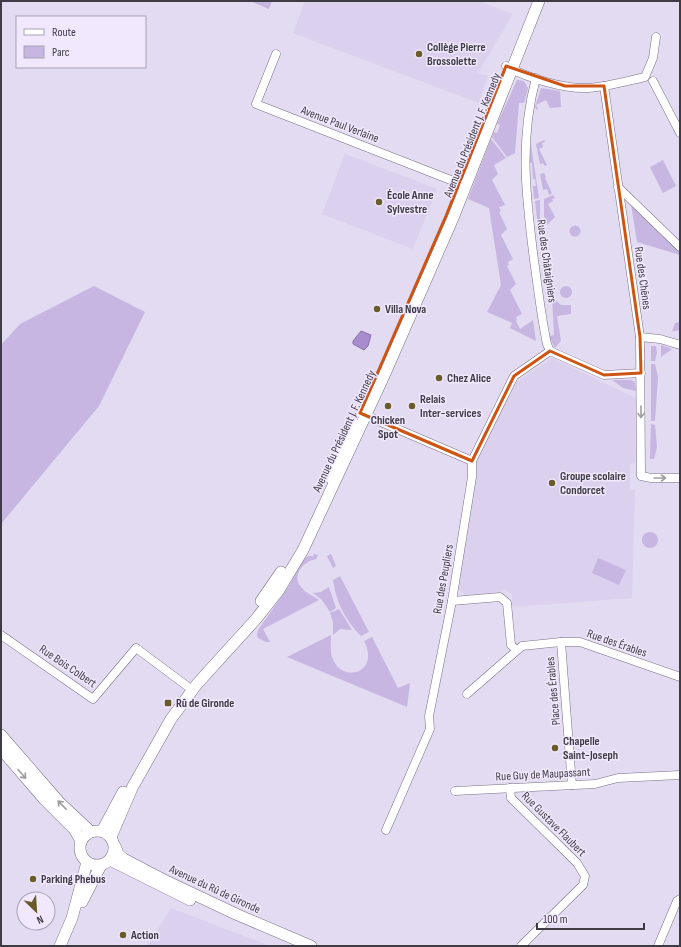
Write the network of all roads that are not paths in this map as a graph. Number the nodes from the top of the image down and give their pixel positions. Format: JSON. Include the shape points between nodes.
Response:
{"nodes":[{"id":1,"x":532,"y":1,"type":"edge"},
{"id":2,"x":539,"y":1,"type":"edge"},
{"id":3,"x":656,"y":37,"type":"dead end"},
{"id":4,"x":276,"y":54,"type":"dead end"},
{"id":5,"x":510,"y":68,"type":"junction"},
{"id":6,"x":536,"y":78,"type":"junction"},
{"id":7,"x":653,"y":81,"type":"dead end"},
{"id":8,"x":604,"y":86,"type":"junction"},
{"id":9,"x":680,"y":133,"type":"edge"},
{"id":10,"x":463,"y":184,"type":"junction"},
{"id":11,"x":618,"y":187,"type":"junction"},
{"id":12,"x":680,"y":247,"type":"edge"},
{"id":13,"x":640,"y":337,"type":"junction"},
{"id":14,"x":680,"y":344,"type":"edge"},
{"id":15,"x":550,"y":351,"type":"junction"},
{"id":16,"x":641,"y":373,"type":"junction"},
{"id":17,"x":362,"y":414,"type":"junction"},
{"id":18,"x":472,"y":460,"type":"junction"},
{"id":19,"x":680,"y":478,"type":"edge"},
{"id":20,"x":452,"y":601,"type":"junction"},
{"id":21,"x":1,"y":635,"type":"edge"},
{"id":22,"x":561,"y":642,"type":"junction"},
{"id":23,"x":516,"y":650,"type":"junction"},
{"id":24,"x":680,"y":677,"type":"edge"},
{"id":25,"x":187,"y":686,"type":"junction"},
{"id":26,"x":467,"y":694,"type":"dead end"},
{"id":27,"x":1,"y":734,"type":"edge"},
{"id":28,"x":1,"y":749,"type":"edge"},
{"id":29,"x":680,"y":775,"type":"edge"},
{"id":30,"x":572,"y":785,"type":"junction"},
{"id":31,"x":510,"y":788,"type":"junction"},
{"id":32,"x":456,"y":791,"type":"dead end"},
{"id":33,"x":386,"y":830,"type":"dead end"},
{"id":34,"x":104,"y":837,"type":"junction"},
{"id":35,"x":81,"y":841,"type":"junction"},
{"id":36,"x":87,"y":862,"type":"junction"},
{"id":37,"x":105,"y":863,"type":"junction"},
{"id":38,"x":680,"y":899,"type":"edge"},
{"id":39,"x":72,"y":918,"type":"junction"},
{"id":40,"x":60,"y":946,"type":"edge"},
{"id":41,"x":296,"y":946,"type":"edge"},
{"id":42,"x":311,"y":946,"type":"edge"},
{"id":43,"x":521,"y":946,"type":"edge"},
{"id":44,"x":658,"y":946,"type":"edge"}],
"edges":[{"from":1,"to":5,"type":"main road","name":"Avenue du Président J. F. Kennedy"},
{"from":2,"to":5,"type":"main road","name":"Avenue du Président J. F. Kennedy"},
{"from":3,"to":8,"type":"street","via":[[653,58],[645,77]]},
{"from":4,"to":10,"type":"street","name":"Avenue Paul Verlaine","via":[[256,104]]},
{"from":5,"to":6,"type":"street"},
{"from":5,"to":10,"type":"main road","name":"Avenue du Président J. F. Kennedy"},
{"from":6,"to":8,"type":"street","via":[[565,86]]},
{"from":6,"to":15,"type":"street","name":"Rue des Châtaigniers","via":[[529,104],[524,170],[544,329]]},
{"from":7,"to":9,"type":"street"},
{"from":8,"to":11,"type":"street","name":"Rue des Chênes"},
{"from":10,"to":17,"type":"main road","name":"Avenue du Président J. F. Kennedy","via":[[383,378]]},
{"from":11,"to":12,"type":"street"},
{"from":11,"to":13,"type":"street","name":"Rue des Chênes"},
{"from":13,"to":14,"type":"street"},
{"from":13,"to":16,"type":"street","name":"Rue des Chênes"},
{"from":15,"to":16,"type":"street","via":[[604,375]]},
{"from":15,"to":18,"type":"street","name":"Rue des Peupliers","via":[[514,376]]},
{"from":16,"to":19,"type":"street","name":"Rue des Chênes","one_way":true,"via":[[641,476]]},
{"from":17,"to":18,"type":"street"},
{"from":17,"to":25,"type":"main road","name":"Avenue du Président J. F. Kennedy","via":[[298,546],[273,585],[251,614]]},
{"from":17,"to":34,"type":"main road","name":"Avenue du Président J. F. Kennedy","via":[[355,442],[303,550],[279,590],[197,684],[171,719]]},
{"from":18,"to":20,"type":"street","name":"Rue des Peupliers","via":[[472,477]]},
{"from":20,"to":23,"type":"street","via":[[500,597],[507,603],[511,644]]},
{"from":20,"to":33,"type":"street","name":"Rue des Peupliers","via":[[429,716],[430,729]]},
{"from":21,"to":25,"type":"street","name":"Rue Bois Colbert","via":[[93,699],[136,648]]},
{"from":22,"to":23,"type":"street","name":"Rue des Érables","via":[[522,646]]},
{"from":22,"to":24,"type":"street","name":"Rue des Érables","via":[[580,642]]},
{"from":22,"to":30,"type":"street","name":"Place des Érables"},
{"from":23,"to":26,"type":"street","name":"Rue des Érables"},
{"from":25,"to":34,"type":"main road","name":"Avenue du Président J. F. Kennedy","via":[[165,714],[143,751]]},
{"from":34,"to":27,"type":"main road","name":"Avenue du Rû de Gironde","one_way":true,"via":[[60,803]]},
{"from":28,"to":35,"type":"main road","one_way":true,"via":[[74,829]]},
{"from":29,"to":30,"type":"street","name":"Rue Guy de Maupassant","via":[[618,778],[595,784]]},
{"from":30,"to":31,"type":"street","name":"Rue Guy de Maupassant"},
{"from":31,"to":32,"type":"street","name":"Rue Guy de Maupassant"},
{"from":31,"to":43,"type":"street","name":"Rue Gustave Flaubert","via":[[511,798],[577,863],[585,876],[583,885]]},
{"from":34,"to":35,"type":"main road"},
{"from":34,"to":37,"type":"main road","via":[[114,851]]},
{"from":34,"to":42,"type":"main road","name":"Avenue du Rû de Gironde","via":[[124,859],[168,882]]},
{"from":35,"to":36,"type":"main road","via":[[81,855]]},
{"from":36,"to":37,"type":"main road"},
{"from":36,"to":39,"type":"main road"},
{"from":37,"to":39,"type":"main road"},
{"from":37,"to":41,"type":"main road","name":"Avenue du Rû de Gironde"},
{"from":38,"to":44,"type":"street"},
{"from":39,"to":40,"type":"main road"}]}
